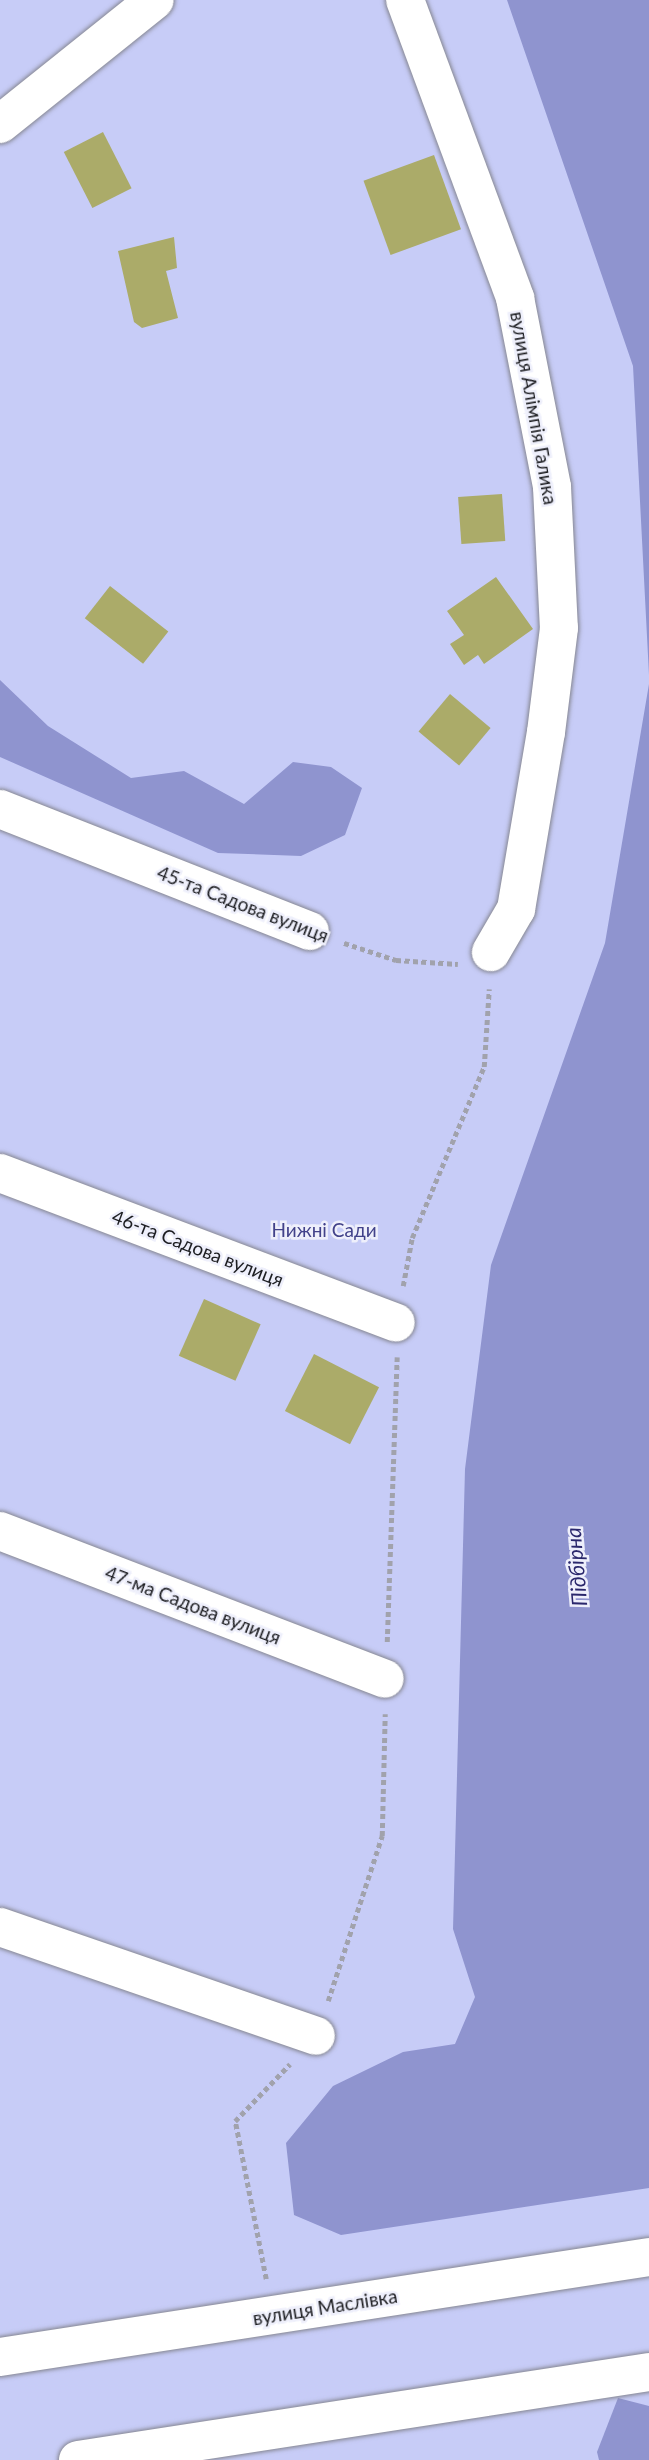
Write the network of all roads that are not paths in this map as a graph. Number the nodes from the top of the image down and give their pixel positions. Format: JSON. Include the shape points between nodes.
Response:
{"nodes":[{"id":1,"x":155,"y":0,"type":"edge"},
{"id":2,"x":405,"y":0,"type":"edge"},
{"id":3,"x":0,"y":124,"type":"edge"},
{"id":4,"x":0,"y":809,"type":"edge"},
{"id":5,"x":310,"y":931,"type":"road end"},
{"id":6,"x":491,"y":952,"type":"road end"},
{"id":7,"x":0,"y":1173,"type":"edge"},
{"id":8,"x":396,"y":1323,"type":"dead end"},
{"id":9,"x":0,"y":1531,"type":"edge"},
{"id":10,"x":385,"y":1679,"type":"dead end"},
{"id":11,"x":0,"y":1927,"type":"edge"},
{"id":12,"x":316,"y":2036,"type":"dead end"},
{"id":13,"x":649,"y":2257,"type":"edge"},
{"id":14,"x":0,"y":2357,"type":"edge"},
{"id":15,"x":649,"y":2372,"type":"edge"},
{"id":16,"x":78,"y":2460,"type":"edge"}],
"edges":[{"from":1,"to":3,"type":"street"},
{"from":2,"to":6,"type":"street","name":"вулиця Алімпія Галика","via":[[514,298],[552,487],[558,628],[546,732],[516,909]]},
{"from":4,"to":5,"type":"street","name":"45-та Садова вулиця"},
{"from":7,"to":8,"type":"street","name":"46-та Садова вулиця"},
{"from":9,"to":10,"type":"street","name":"47-ма Садова вулиця"},
{"from":11,"to":12,"type":"street"},
{"from":13,"to":14,"type":"street","name":"вулиця Маслівка"},
{"from":15,"to":16,"type":"street"}]}
